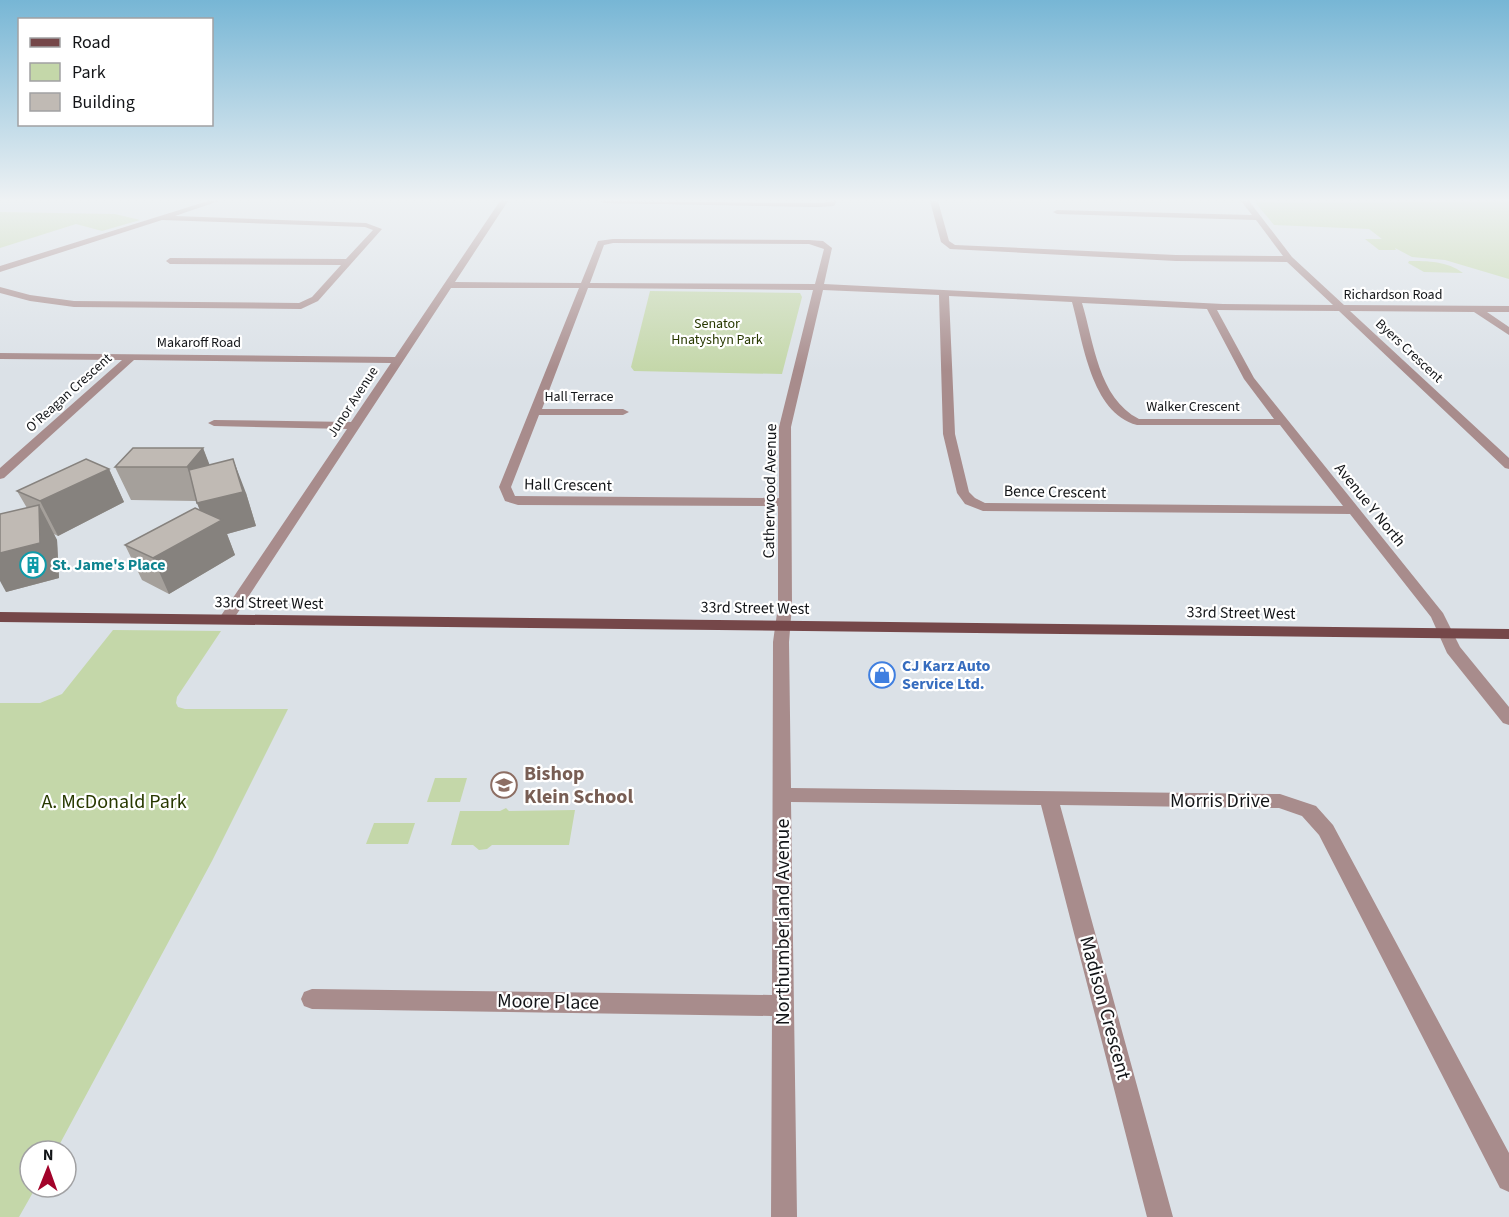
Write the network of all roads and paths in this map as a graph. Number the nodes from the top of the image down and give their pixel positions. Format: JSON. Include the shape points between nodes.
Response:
{"nodes":[{"id":1,"x":32,"y":258,"type":"edge"},
{"id":2,"x":352,"y":258,"type":"edge"},
{"id":3,"x":466,"y":258,"type":"edge"},
{"id":4,"x":595,"y":258,"type":"edge"},
{"id":5,"x":825,"y":258,"type":"edge"},
{"id":6,"x":1179,"y":258,"type":"edge"},
{"id":7,"x":1289,"y":259,"type":"joint"},
{"id":8,"x":171,"y":261,"type":"dead end"},
{"id":9,"x":348,"y":262,"type":"junction"},
{"id":10,"x":0,"y":268,"type":"edge"},
{"id":11,"x":448,"y":285,"type":"junction"},
{"id":12,"x":584,"y":286,"type":"junction"},
{"id":13,"x":817,"y":287,"type":"junction"},
{"id":14,"x":0,"y":290,"type":"edge"},
{"id":15,"x":944,"y":293,"type":"junction"},
{"id":16,"x":1076,"y":300,"type":"junction"},
{"id":17,"x":1211,"y":307,"type":"junction"},
{"id":18,"x":1341,"y":308,"type":"junction"},
{"id":19,"x":1477,"y":309,"type":"junction"},
{"id":20,"x":1509,"y":309,"type":"edge"},
{"id":21,"x":1509,"y":333,"type":"edge"},
{"id":22,"x":0,"y":356,"type":"edge"},
{"id":23,"x":131,"y":358,"type":"junction"},
{"id":24,"x":399,"y":360,"type":"junction"},
{"id":25,"x":535,"y":412,"type":"junction"},
{"id":26,"x":623,"y":412,"type":"dead end"},
{"id":27,"x":1284,"y":422,"type":"junction"},
{"id":28,"x":214,"y":423,"type":"dead end"},
{"id":29,"x":356,"y":426,"type":"junction"},
{"id":30,"x":1509,"y":465,"type":"edge"},
{"id":31,"x":0,"y":475,"type":"edge"},
{"id":32,"x":784,"y":502,"type":"junction"},
{"id":33,"x":1353,"y":510,"type":"junction"},
{"id":34,"x":0,"y":617,"type":"edge"},
{"id":35,"x":226,"y":620,"type":"junction"},
{"id":36,"x":783,"y":626,"type":"junction"},
{"id":37,"x":1446,"y":633,"type":"junction"},
{"id":38,"x":1509,"y":634,"type":"edge"},
{"id":39,"x":1509,"y":719,"type":"edge"},
{"id":40,"x":782,"y":795,"type":"junction"},
{"id":41,"x":1049,"y":799,"type":"junction"},
{"id":42,"x":312,"y":999,"type":"dead end"},
{"id":43,"x":784,"y":1006,"type":"junction"},
{"id":44,"x":1509,"y":1179,"type":"edge"},
{"id":45,"x":784,"y":1217,"type":"edge"},
{"id":46,"x":1160,"y":1217,"type":"edge"}],
"edges":[{"from":1,"to":10,"type":"street"},
{"from":2,"to":9,"type":"street"},
{"from":3,"to":11,"type":"street","name":"Junor Avenue"},
{"from":4,"to":12,"type":"street","name":"Catherwood Avenue"},
{"from":5,"to":13,"type":"street","name":"Catherwood Avenue"},
{"from":6,"to":7,"type":"street"},
{"from":7,"to":18,"type":"street","name":"Byers Crescent"},
{"from":8,"to":9,"type":"street"},
{"from":9,"to":14,"type":"street","via":[[315,299],[301,306],[74,304]]},
{"from":11,"to":12,"type":"street","name":"Richardson Road"},
{"from":11,"to":24,"type":"street","name":"Junor Avenue"},
{"from":12,"to":13,"type":"street","name":"Richardson Road"},
{"from":12,"to":25,"type":"street","name":"Hall Crescent"},
{"from":13,"to":15,"type":"street","name":"Richardson Road"},
{"from":13,"to":32,"type":"street","name":"Catherwood Avenue","via":[[786,420]]},
{"from":15,"to":16,"type":"street","name":"Richardson Road"},
{"from":15,"to":33,"type":"street","name":"Bence Crescent","via":[[948,428],[963,493],[975,505]]},
{"from":16,"to":17,"type":"street","name":"Richardson Road"},
{"from":16,"to":27,"type":"street","name":"Walker Crescent","via":[[1096,372],[1116,411],[1128,420]]},
{"from":17,"to":18,"type":"street","name":"Richardson Road"},
{"from":17,"to":27,"type":"street","name":"Avenue Y North","via":[[1245,373]]},
{"from":18,"to":19,"type":"street","name":"Richardson Road"},
{"from":18,"to":30,"type":"street","name":"Byers Crescent"},
{"from":19,"to":20,"type":"street","name":"Richardson Road"},
{"from":19,"to":21,"type":"street"},
{"from":22,"to":23,"type":"street","name":"Makaroff Road"},
{"from":23,"to":24,"type":"street","name":"Makaroff Road"},
{"from":23,"to":31,"type":"street","name":"O'Reagan Crescent"},
{"from":24,"to":29,"type":"street","name":"Junor Avenue"},
{"from":25,"to":26,"type":"street","name":"Hall Terrace"},
{"from":25,"to":32,"type":"street","name":"Hall Crescent","via":[[505,487],[510,498],[518,501]]},
{"from":27,"to":33,"type":"street","name":"Avenue Y North"},
{"from":28,"to":29,"type":"street"},
{"from":29,"to":35,"type":"street","name":"Junor Avenue"},
{"from":32,"to":36,"type":"street","name":"Catherwood Avenue"},
{"from":33,"to":37,"type":"street","name":"Avenue Y North","via":[[1438,616]]},
{"from":34,"to":35,"type":"main road","name":"33rd Street West"},
{"from":35,"to":36,"type":"main road","name":"33rd Street West"},
{"from":36,"to":37,"type":"main road","name":"33rd Street West"},
{"from":36,"to":40,"type":"street","name":"Northumberland Avenue"},
{"from":37,"to":38,"type":"main road","name":"33rd Street West"},
{"from":37,"to":39,"type":"street","name":"Avenue Y North","via":[[1453,649]]},
{"from":40,"to":41,"type":"street","name":"Morris Drive"},
{"from":40,"to":43,"type":"street","name":"Northumberland Avenue"},
{"from":41,"to":44,"type":"street","name":"Morris Drive","via":[[1280,801],[1313,815],[1326,830]]},
{"from":41,"to":46,"type":"street","name":"Madison Crescent"},
{"from":42,"to":43,"type":"street","name":"Moore Place"},
{"from":43,"to":45,"type":"street","name":"Northumberland Avenue"}]}
